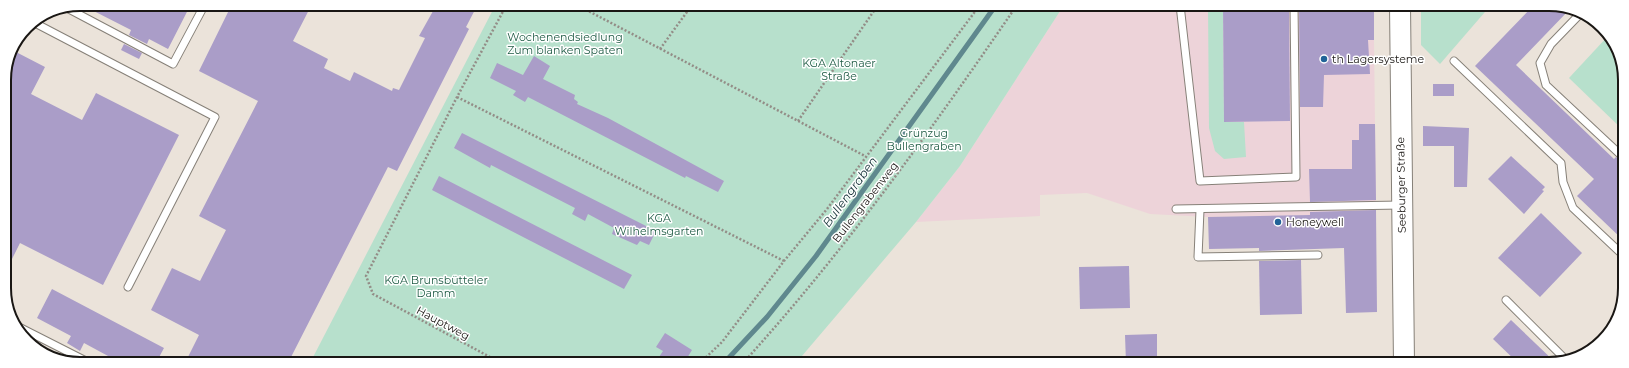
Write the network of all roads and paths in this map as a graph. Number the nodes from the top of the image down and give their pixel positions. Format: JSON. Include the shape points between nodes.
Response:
{"nodes":[{"id":1,"x":200,"y":11,"type":"edge"},
{"id":2,"x":503,"y":11,"type":"edge"},
{"id":3,"x":588,"y":11,"type":"edge"},
{"id":4,"x":688,"y":11,"type":"edge"},
{"id":5,"x":874,"y":11,"type":"edge"},
{"id":6,"x":975,"y":11,"type":"edge"},
{"id":7,"x":1013,"y":11,"type":"edge"},
{"id":8,"x":1181,"y":11,"type":"edge"},
{"id":9,"x":1294,"y":11,"type":"edge"},
{"id":10,"x":1400,"y":11,"type":"edge"},
{"id":11,"x":73,"y":12,"type":"edge"},
{"id":12,"x":1577,"y":17,"type":"edge"},
{"id":13,"x":39,"y":25,"type":"edge"},
{"id":14,"x":660,"y":50,"type":"junction"},
{"id":15,"x":1454,"y":61,"type":"dead end"},
{"id":16,"x":457,"y":97,"type":"junction"},
{"id":17,"x":798,"y":121,"type":"junction"},
{"id":18,"x":1618,"y":152,"type":"edge"},
{"id":19,"x":865,"y":156,"type":"junction"},
{"id":20,"x":1401,"y":205,"type":"junction"},
{"id":21,"x":1176,"y":209,"type":"dead end"},
{"id":22,"x":1200,"y":210,"type":"junction"},
{"id":23,"x":1618,"y":250,"type":"edge"},
{"id":24,"x":1318,"y":255,"type":"dead end"},
{"id":25,"x":784,"y":261,"type":"junction"},
{"id":26,"x":128,"y":287,"type":"dead end"},
{"id":27,"x":1506,"y":300,"type":"dead end"},
{"id":28,"x":26,"y":331,"type":"edge"},
{"id":29,"x":1562,"y":356,"type":"edge"},
{"id":30,"x":78,"y":357,"type":"edge"},
{"id":31,"x":490,"y":357,"type":"edge"},
{"id":32,"x":706,"y":357,"type":"edge"},
{"id":33,"x":748,"y":357,"type":"edge"},
{"id":34,"x":1404,"y":357,"type":"edge"}],
"edges":[{"from":1,"to":11,"type":"lane","via":[[172,64]]},
{"from":2,"to":16,"type":"path"},
{"from":3,"to":14,"type":"path"},
{"from":4,"to":14,"type":"path"},
{"from":5,"to":17,"type":"path"},
{"from":6,"to":19,"type":"path"},
{"from":7,"to":33,"type":"path","name":"Bullengrabenweg","via":[[894,178],[818,276]]},
{"from":8,"to":9,"type":"lane","via":[[1200,181],[1296,177]]},
{"from":10,"to":20,"type":"street","name":"Seeburger Straße"},
{"from":12,"to":18,"type":"lane","via":[[1551,44],[1540,63],[1546,86]]},
{"from":13,"to":26,"type":"lane","via":[[215,117]]},
{"from":14,"to":17,"type":"path"},
{"from":15,"to":23,"type":"lane","via":[[1561,163],[1563,182],[1572,208]]},
{"from":16,"to":25,"type":"path"},
{"from":16,"to":31,"type":"path","name":"Hauptweg","via":[[366,276],[373,294]]},
{"from":17,"to":19,"type":"path"},
{"from":19,"to":25,"type":"path","via":[[827,209]]},
{"from":20,"to":22,"type":"lane"},
{"from":20,"to":34,"type":"street","name":"Seeburger Straße"},
{"from":21,"to":22,"type":"lane"},
{"from":22,"to":24,"type":"lane","via":[[1198,258]]},
{"from":25,"to":32,"type":"path","via":[[722,342]]},
{"from":27,"to":29,"type":"lane"},
{"from":28,"to":30,"type":"lane"}]}
